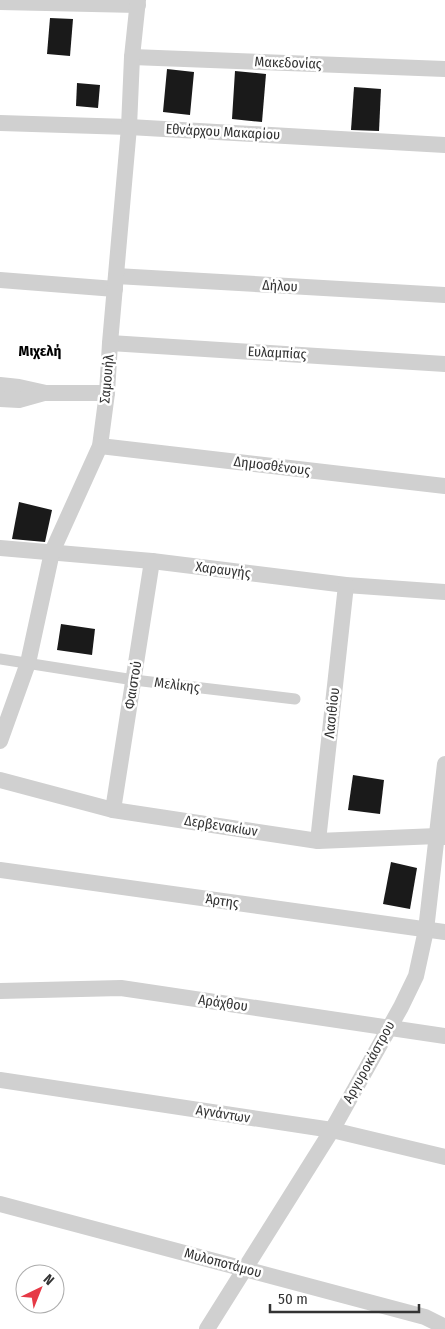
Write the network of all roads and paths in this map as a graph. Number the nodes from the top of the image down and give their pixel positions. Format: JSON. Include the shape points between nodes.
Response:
{"nodes":[{"id":1,"x":0,"y":2,"type":"edge"},
{"id":2,"x":138,"y":2,"type":"edge"},
{"id":3,"x":132,"y":57,"type":"junction"},
{"id":4,"x":445,"y":69,"type":"edge"},
{"id":5,"x":0,"y":123,"type":"edge"},
{"id":6,"x":128,"y":126,"type":"junction"},
{"id":7,"x":445,"y":146,"type":"edge"},
{"id":8,"x":0,"y":280,"type":"edge"},
{"id":9,"x":115,"y":282,"type":"junction"},
{"id":10,"x":445,"y":295,"type":"edge"},
{"id":11,"x":110,"y":343,"type":"junction"},
{"id":12,"x":445,"y":364,"type":"edge"},
{"id":13,"x":0,"y":385,"type":"edge"},
{"id":14,"x":46,"y":393,"type":"junction"},
{"id":15,"x":107,"y":393,"type":"junction"},
{"id":16,"x":0,"y":399,"type":"edge"},
{"id":17,"x":100,"y":446,"type":"junction"},
{"id":18,"x":445,"y":486,"type":"edge"},
{"id":19,"x":0,"y":548,"type":"edge"},
{"id":20,"x":52,"y":552,"type":"junction"},
{"id":21,"x":152,"y":561,"type":"junction"},
{"id":22,"x":346,"y":585,"type":"junction"},
{"id":23,"x":445,"y":592,"type":"edge"},
{"id":24,"x":0,"y":659,"type":"edge"},
{"id":25,"x":28,"y":663,"type":"junction"},
{"id":26,"x":134,"y":680,"type":"junction"},
{"id":27,"x":295,"y":699,"type":"dead end"},
{"id":28,"x":0,"y":741,"type":"edge"},
{"id":29,"x":445,"y":764,"type":"edge"},
{"id":30,"x":0,"y":780,"type":"edge"},
{"id":31,"x":113,"y":810,"type":"junction"},
{"id":32,"x":441,"y":837,"type":"edge"},
{"id":33,"x":318,"y":841,"type":"junction"},
{"id":34,"x":0,"y":870,"type":"edge"},
{"id":35,"x":426,"y":930,"type":"junction"},
{"id":36,"x":445,"y":932,"type":"edge"},
{"id":37,"x":0,"y":991,"type":"edge"},
{"id":38,"x":388,"y":1027,"type":"junction"},
{"id":39,"x":445,"y":1036,"type":"edge"},
{"id":40,"x":0,"y":1080,"type":"edge"},
{"id":41,"x":332,"y":1130,"type":"junction"},
{"id":42,"x":445,"y":1157,"type":"edge"},
{"id":43,"x":0,"y":1204,"type":"edge"},
{"id":44,"x":244,"y":1269,"type":"junction"},
{"id":45,"x":445,"y":1326,"type":"edge"},
{"id":46,"x":207,"y":1329,"type":"edge"}],
"edges":[{"from":1,"to":2,"type":"street"},
{"from":2,"to":3,"type":"street","name":"Σαμουήλ"},
{"from":3,"to":4,"type":"street","name":"Μακεδονίας"},
{"from":3,"to":6,"type":"street","name":"Σαμουήλ"},
{"from":5,"to":6,"type":"street","name":"Εθνάρχου Μακαρίου"},
{"from":6,"to":7,"type":"street","name":"Εθνάρχου Μακαρίου"},
{"from":6,"to":9,"type":"street","name":"Σαμουήλ"},
{"from":8,"to":9,"type":"street","name":"Δήλου"},
{"from":9,"to":10,"type":"street","name":"Δήλου"},
{"from":9,"to":11,"type":"street","name":"Σαμουήλ"},
{"from":11,"to":12,"type":"street","name":"Ευλαμπίας"},
{"from":11,"to":15,"type":"street","name":"Σαμουήλ"},
{"from":13,"to":14,"type":"street"},
{"from":14,"to":15,"type":"street"},
{"from":14,"to":16,"type":"street","via":[[19,400]]},
{"from":15,"to":17,"type":"street","name":"Σαμουήλ"},
{"from":17,"to":18,"type":"street","name":"Δημοσθένους"},
{"from":17,"to":20,"type":"street","name":"Σαμουήλ"},
{"from":19,"to":20,"type":"street","name":"Χαραυγής"},
{"from":20,"to":21,"type":"street","name":"Χαραυγής"},
{"from":20,"to":25,"type":"street","name":"Σαμουήλ"},
{"from":21,"to":22,"type":"street","name":"Χαραυγής"},
{"from":21,"to":26,"type":"street","name":"Φαιστού"},
{"from":22,"to":23,"type":"street","name":"Χαραυγής"},
{"from":22,"to":33,"type":"street","name":"Λασιθίου"},
{"from":24,"to":25,"type":"street","name":"Μελίκης"},
{"from":25,"to":26,"type":"street","name":"Μελίκης"},
{"from":25,"to":28,"type":"street","name":"Σαμουήλ"},
{"from":26,"to":27,"type":"street","name":"Μελίκης"},
{"from":26,"to":31,"type":"street","name":"Φαιστού"},
{"from":29,"to":32,"type":"street","name":"Αργυροκάστρου"},
{"from":30,"to":31,"type":"street","name":"Δερβενακίων"},
{"from":31,"to":33,"type":"street","name":"Δερβενακίων"},
{"from":32,"to":33,"type":"street","name":"Δερβενακίων"},
{"from":32,"to":35,"type":"street","name":"Αργυροκάστρου"},
{"from":34,"to":35,"type":"street","name":"Άρτης"},
{"from":35,"to":36,"type":"street","name":"Άρτης"},
{"from":35,"to":38,"type":"street","name":"Αργυροκάστρου","via":[[416,976]]},
{"from":37,"to":38,"type":"street","name":"Αράχθου","via":[[120,988]]},
{"from":38,"to":39,"type":"street","name":"Αράχθου"},
{"from":38,"to":41,"type":"street","name":"Αργυροκάστρου"},
{"from":40,"to":41,"type":"street","name":"Αγνάντων"},
{"from":41,"to":42,"type":"street","name":"Αγνάντων"},
{"from":41,"to":44,"type":"street","name":"Αργυροκάστρου"},
{"from":43,"to":44,"type":"street","name":"Μυλοποτάμου"},
{"from":44,"to":45,"type":"street","name":"Μυλοποτάμου","via":[[425,1317]]},
{"from":44,"to":46,"type":"street","name":"Αργυροκάστρου"}]}
